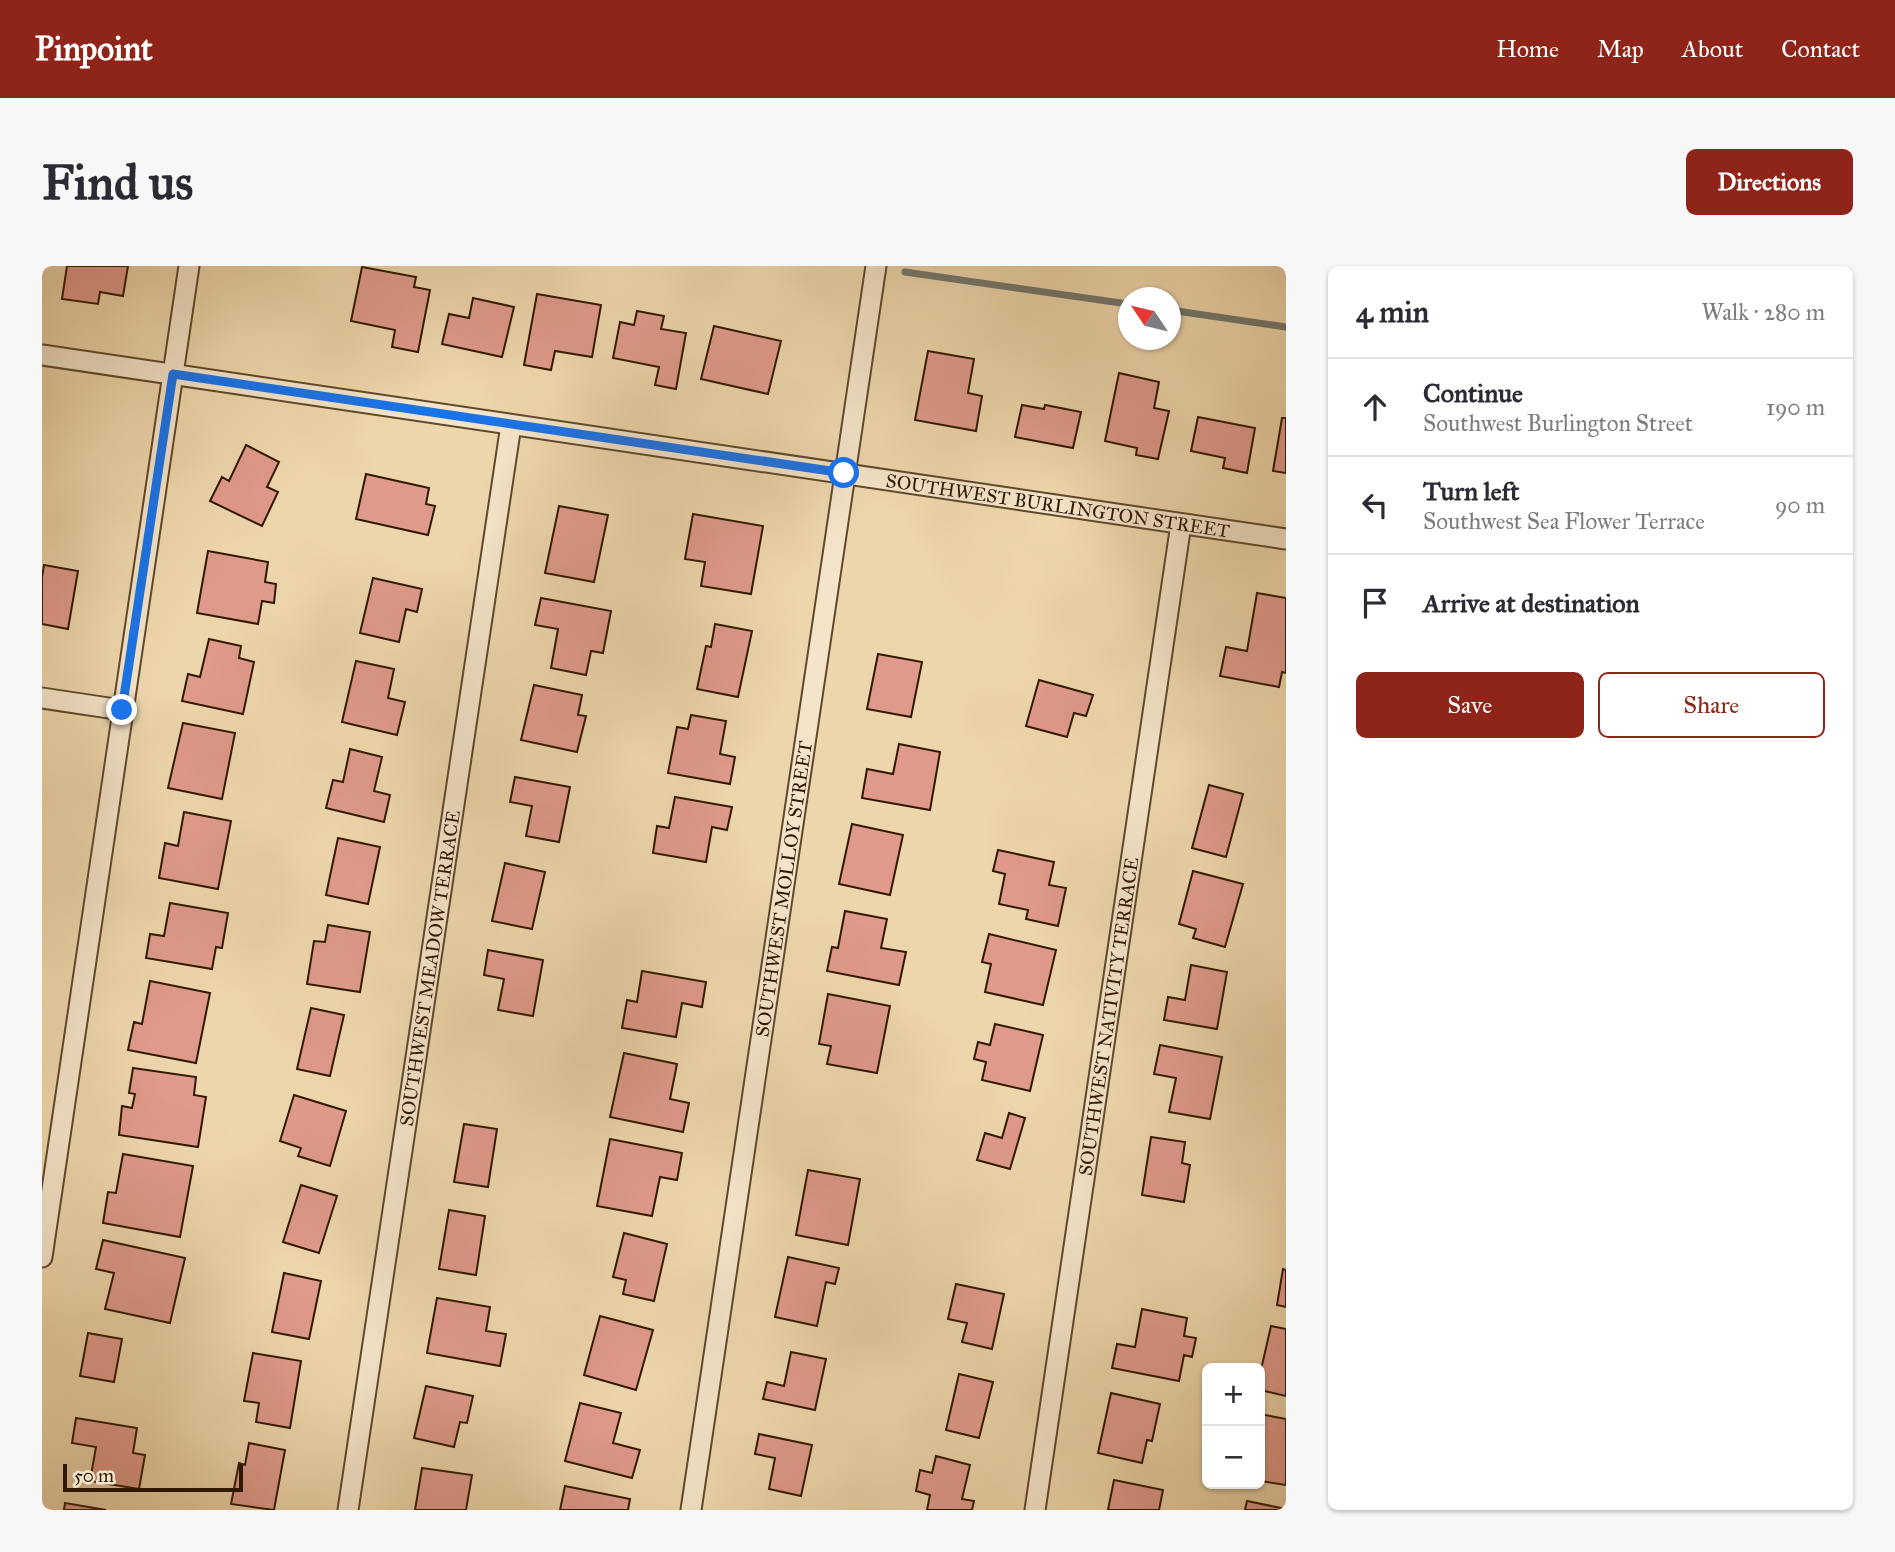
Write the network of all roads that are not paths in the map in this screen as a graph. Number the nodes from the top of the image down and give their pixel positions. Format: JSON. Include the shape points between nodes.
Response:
{"nodes":[{"id":1,"x":189,"y":266,"type":"edge"},
{"id":2,"x":876,"y":266,"type":"edge"},
{"id":3,"x":42,"y":355,"type":"edge"},
{"id":4,"x":173,"y":374,"type":"junction"},
{"id":5,"x":511,"y":425,"type":"junction"},
{"id":6,"x":844,"y":473,"type":"junction"},
{"id":7,"x":1181,"y":524,"type":"junction"},
{"id":8,"x":1286,"y":540,"type":"edge"},
{"id":9,"x":42,"y":698,"type":"edge"},
{"id":10,"x":122,"y":710,"type":"junction"},
{"id":11,"x":42,"y":1256,"type":"edge"},
{"id":12,"x":348,"y":1510,"type":"edge"},
{"id":13,"x":691,"y":1510,"type":"edge"},
{"id":14,"x":1035,"y":1510,"type":"edge"}],
"edges":[{"from":1,"to":4,"type":"street"},
{"from":2,"to":6,"type":"street","name":"SOUTHWEST MOLLOY STREET"},
{"from":3,"to":4,"type":"street","name":"SOUTHWEST BURLINGTON STREET"},
{"from":4,"to":5,"type":"street","name":"SOUTHWEST BURLINGTON STREET"},
{"from":4,"to":10,"type":"street"},
{"from":5,"to":6,"type":"street","name":"SOUTHWEST BURLINGTON STREET"},
{"from":5,"to":12,"type":"street","name":"SOUTHWEST MEADOW TERRACE"},
{"from":6,"to":7,"type":"street","name":"SOUTHWEST BURLINGTON STREET"},
{"from":6,"to":13,"type":"street","name":"SOUTHWEST MOLLOY STREET"},
{"from":7,"to":8,"type":"street","name":"SOUTHWEST BURLINGTON STREET"},
{"from":7,"to":14,"type":"street","name":"SOUTHWEST NATIVITY TERRACE"},
{"from":9,"to":10,"type":"street"},
{"from":10,"to":11,"type":"street"}]}
